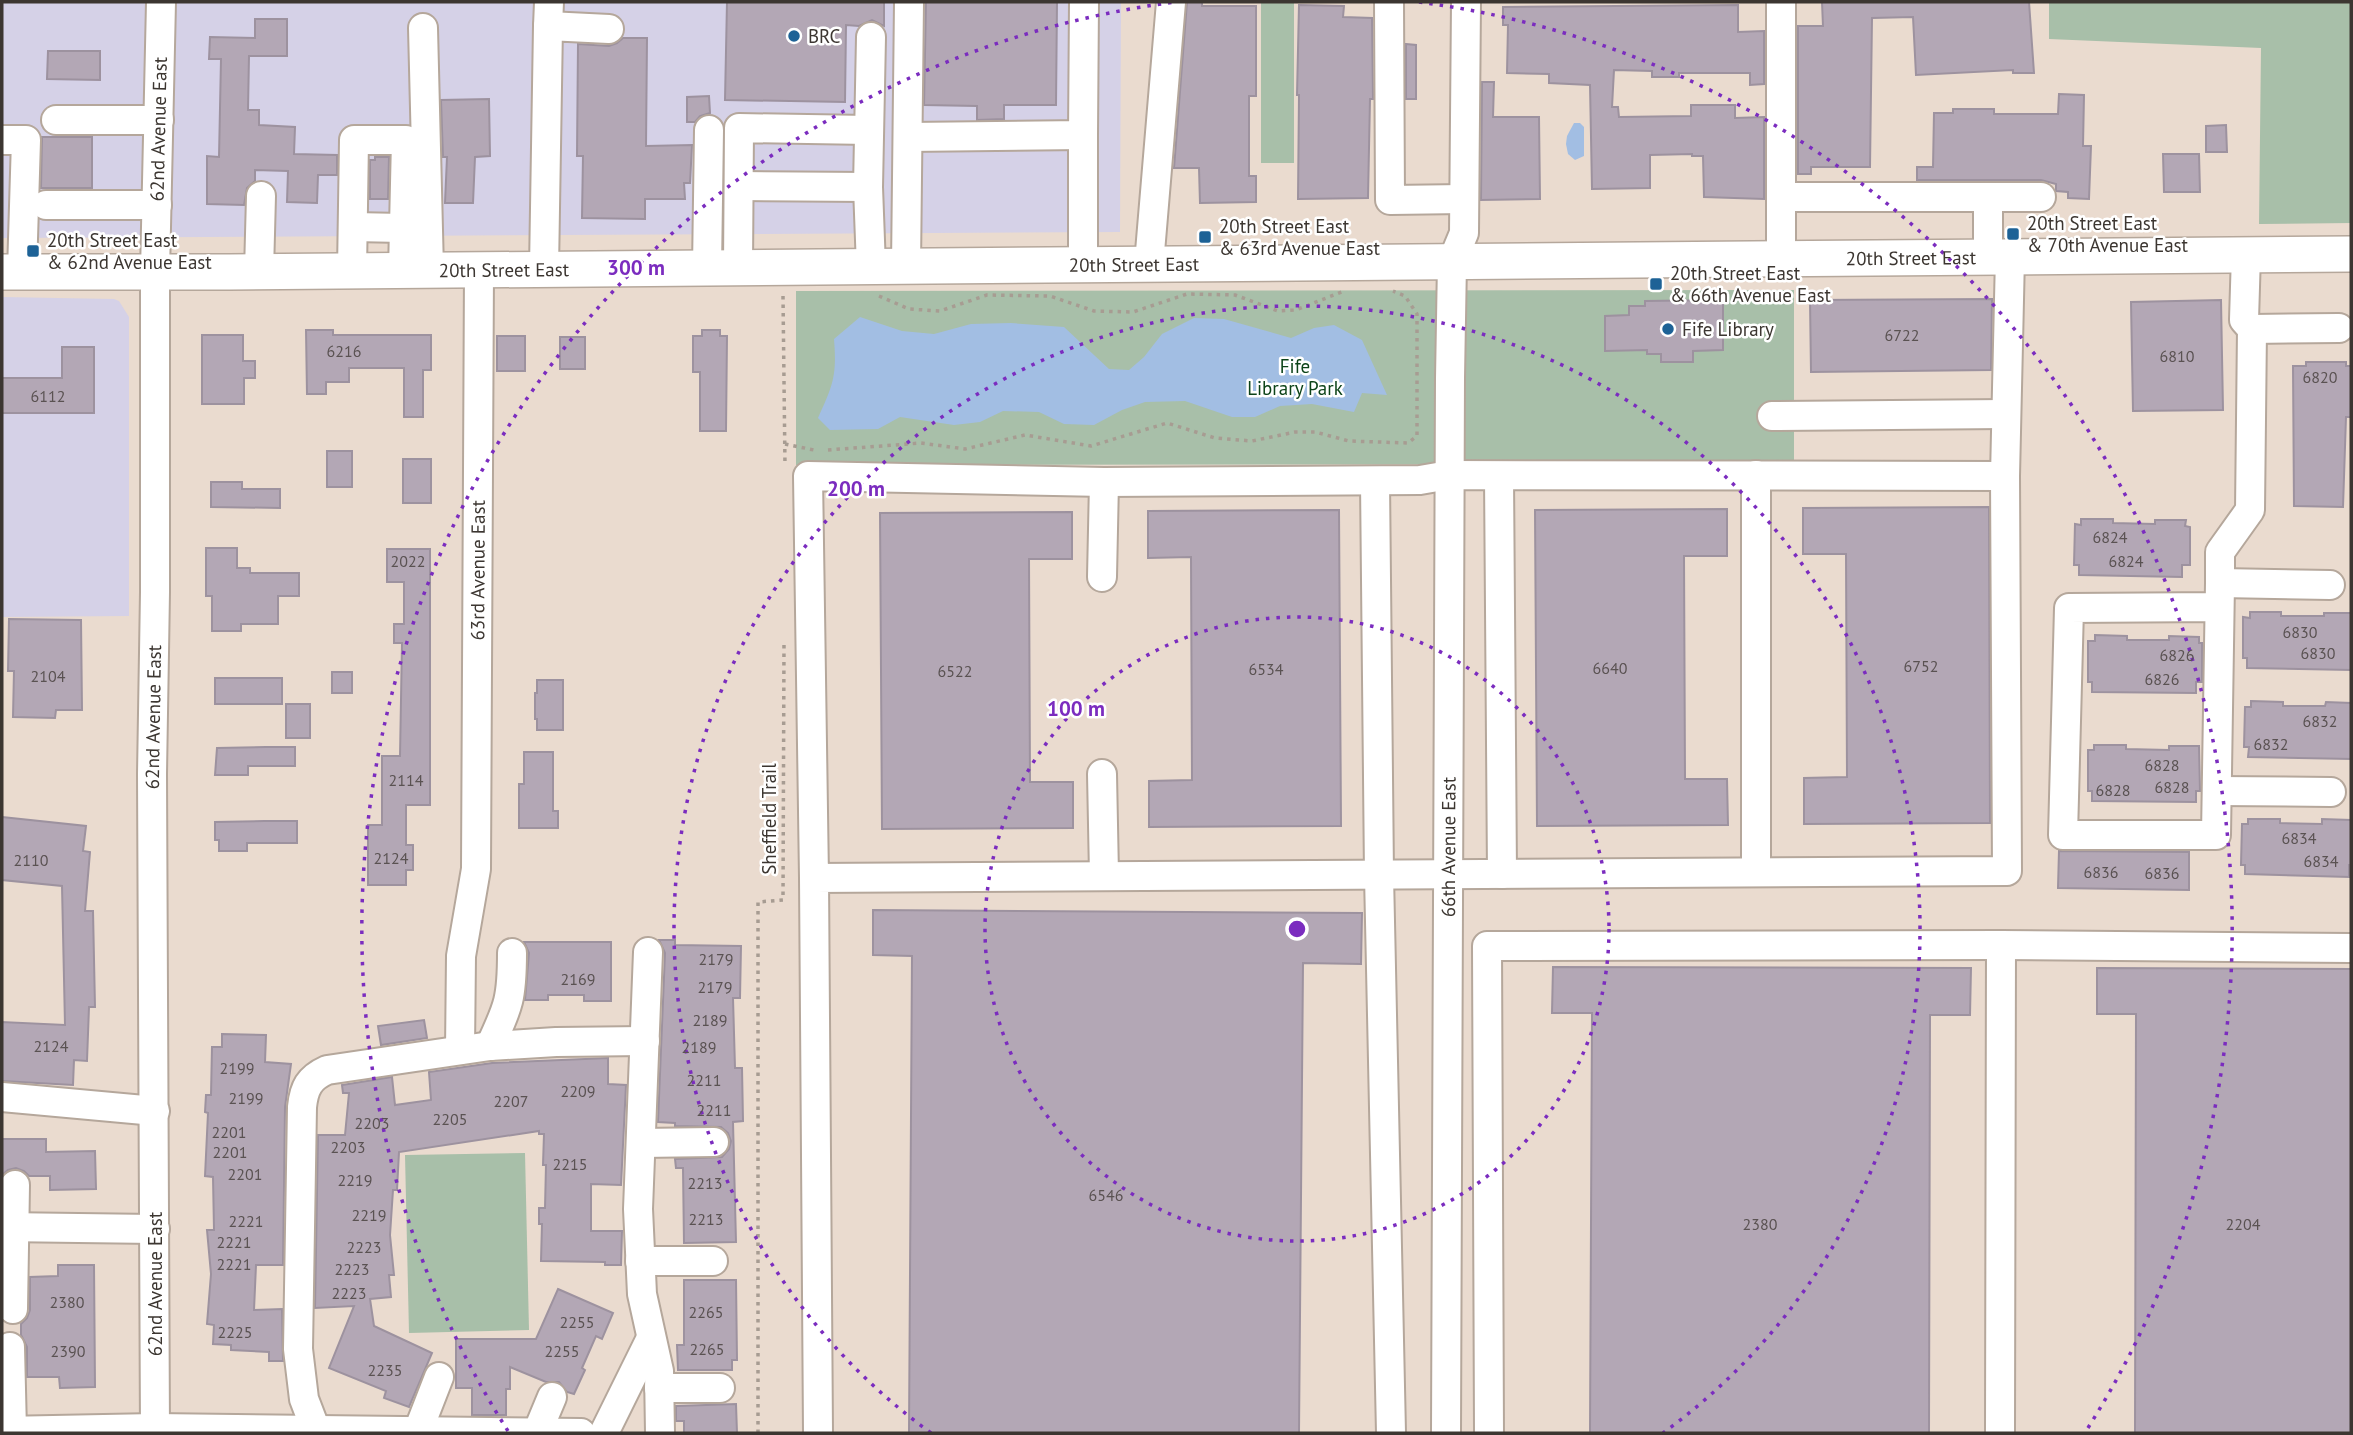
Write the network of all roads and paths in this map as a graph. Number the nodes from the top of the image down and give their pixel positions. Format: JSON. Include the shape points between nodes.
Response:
{"nodes":[{"id":1,"x":161,"y":2,"type":"edge"},
{"id":2,"x":909,"y":2,"type":"edge"},
{"id":3,"x":1084,"y":2,"type":"edge"},
{"id":4,"x":1171,"y":2,"type":"edge"},
{"id":5,"x":1389,"y":2,"type":"edge"},
{"id":6,"x":1466,"y":2,"type":"edge"},
{"id":7,"x":1781,"y":2,"type":"edge"},
{"id":8,"x":549,"y":14,"type":"edge"},
{"id":9,"x":423,"y":28,"type":"dead end"},
{"id":10,"x":609,"y":29,"type":"dead end"},
{"id":11,"x":871,"y":37,"type":"dead end"},
{"id":12,"x":56,"y":120,"type":"dead end"},
{"id":13,"x":159,"y":120,"type":"junction"},
{"id":14,"x":709,"y":130,"type":"dead end"},
{"id":15,"x":869,"y":130,"type":"junction"},
{"id":16,"x":1083,"y":135,"type":"junction"},
{"id":17,"x":908,"y":137,"type":"junction"},
{"id":18,"x":2,"y":140,"type":"edge"},
{"id":19,"x":740,"y":186,"type":"junction"},
{"id":20,"x":868,"y":187,"type":"junction"},
{"id":21,"x":261,"y":196,"type":"dead end"},
{"id":22,"x":1781,"y":197,"type":"junction"},
{"id":23,"x":1988,"y":197,"type":"junction"},
{"id":24,"x":2041,"y":197,"type":"dead end"},
{"id":25,"x":1464,"y":199,"type":"junction"},
{"id":26,"x":46,"y":205,"type":"dead end"},
{"id":27,"x":157,"y":205,"type":"junction"},
{"id":28,"x":353,"y":227,"type":"junction"},
{"id":29,"x":403,"y":228,"type":"junction"},
{"id":30,"x":2246,"y":254,"type":"junction"},
{"id":31,"x":2351,"y":254,"type":"edge"},
{"id":32,"x":1999,"y":257,"type":"junction"},
{"id":33,"x":1782,"y":259,"type":"junction"},
{"id":34,"x":1452,"y":262,"type":"junction"},
{"id":35,"x":1149,"y":264,"type":"junction"},
{"id":36,"x":1083,"y":265,"type":"junction"},
{"id":37,"x":906,"y":266,"type":"junction"},
{"id":38,"x":785,"y":267,"type":"junction"},
{"id":39,"x":723,"y":268,"type":"junction"},
{"id":40,"x":544,"y":269,"type":"junction"},
{"id":41,"x":479,"y":270,"type":"junction"},
{"id":42,"x":352,"y":271,"type":"junction"},
{"id":43,"x":416,"y":271,"type":"junction"},
{"id":44,"x":12,"y":272,"type":"edge"},
{"id":45,"x":155,"y":272,"type":"junction"},
{"id":46,"x":260,"y":272,"type":"junction"},
{"id":47,"x":874,"y":280,"type":"junction"},
{"id":48,"x":1386,"y":289,"type":"dead end"},
{"id":49,"x":1345,"y":291,"type":"dead end"},
{"id":50,"x":2339,"y":328,"type":"dead end"},
{"id":51,"x":2252,"y":329,"type":"junction"},
{"id":52,"x":2005,"y":414,"type":"junction"},
{"id":53,"x":1772,"y":416,"type":"dead end"},
{"id":54,"x":785,"y":444,"type":"junction"},
{"id":55,"x":785,"y":471,"type":"dead end"},
{"id":56,"x":1449,"y":475,"type":"junction"},
{"id":57,"x":1756,"y":475,"type":"junction"},
{"id":58,"x":1499,"y":476,"type":"junction"},
{"id":59,"x":2005,"y":477,"type":"junction"},
{"id":60,"x":1375,"y":481,"type":"junction"},
{"id":61,"x":1104,"y":482,"type":"junction"},
{"id":62,"x":1101,"y":577,"type":"dead end"},
{"id":63,"x":2330,"y":584,"type":"dead end"},
{"id":64,"x":2220,"y":595,"type":"junction"},
{"id":65,"x":784,"y":637,"type":"dead end"},
{"id":66,"x":1101,"y":774,"type":"dead end"},
{"id":67,"x":2217,"y":791,"type":"junction"},
{"id":68,"x":2331,"y":792,"type":"dead end"},
{"id":69,"x":1756,"y":872,"type":"junction"},
{"id":70,"x":1447,"y":874,"type":"junction"},
{"id":71,"x":1502,"y":874,"type":"junction"},
{"id":72,"x":1104,"y":875,"type":"junction"},
{"id":73,"x":1379,"y":875,"type":"junction"},
{"id":74,"x":814,"y":878,"type":"junction"},
{"id":75,"x":2001,"y":945,"type":"junction"},
{"id":76,"x":2351,"y":948,"type":"edge"},
{"id":77,"x":512,"y":953,"type":"dead end"},
{"id":78,"x":648,"y":953,"type":"dead end"},
{"id":79,"x":645,"y":1041,"type":"junction"},
{"id":80,"x":491,"y":1046,"type":"junction"},
{"id":81,"x":460,"y":1051,"type":"junction"},
{"id":82,"x":2,"y":1097,"type":"edge"},
{"id":83,"x":155,"y":1111,"type":"junction"},
{"id":84,"x":714,"y":1142,"type":"dead end"},
{"id":85,"x":640,"y":1143,"type":"junction"},
{"id":86,"x":15,"y":1185,"type":"dead end"},
{"id":87,"x":8,"y":1227,"type":"edge"},
{"id":88,"x":155,"y":1228,"type":"junction"},
{"id":89,"x":640,"y":1261,"type":"junction"},
{"id":90,"x":713,"y":1261,"type":"dead end"},
{"id":91,"x":13,"y":1308,"type":"dead end"},
{"id":92,"x":651,"y":1338,"type":"junction"},
{"id":93,"x":10,"y":1347,"type":"dead end"},
{"id":94,"x":439,"y":1377,"type":"dead end"},
{"id":95,"x":659,"y":1388,"type":"junction"},
{"id":96,"x":720,"y":1388,"type":"dead end"},
{"id":97,"x":552,"y":1397,"type":"dead end"},
{"id":98,"x":155,"y":1430,"type":"edge"},
{"id":99,"x":7,"y":1431,"type":"edge"},
{"id":100,"x":317,"y":1432,"type":"edge"},
{"id":101,"x":404,"y":1432,"type":"edge"},
{"id":102,"x":537,"y":1433,"type":"edge"},
{"id":103,"x":581,"y":1433,"type":"edge"},
{"id":104,"x":604,"y":1433,"type":"edge"},
{"id":105,"x":660,"y":1433,"type":"edge"},
{"id":106,"x":758,"y":1433,"type":"edge"},
{"id":107,"x":818,"y":1433,"type":"edge"},
{"id":108,"x":1391,"y":1433,"type":"edge"},
{"id":109,"x":1446,"y":1433,"type":"edge"},
{"id":110,"x":1489,"y":1433,"type":"edge"},
{"id":111,"x":2000,"y":1433,"type":"edge"}],
"edges":[{"from":1,"to":13,"type":"street","name":"62nd Avenue East"},
{"from":2,"to":17,"type":"street"},
{"from":3,"to":16,"type":"street"},
{"from":4,"to":35,"type":"street"},
{"from":5,"to":25,"type":"street","via":[[1390,200]]},
{"from":6,"to":25,"type":"street","name":"66th Avenue East"},
{"from":7,"to":22,"type":"street"},
{"from":8,"to":10,"type":"street"},
{"from":8,"to":40,"type":"street"},
{"from":9,"to":43,"type":"street"},
{"from":11,"to":15,"type":"street"},
{"from":12,"to":13,"type":"street"},
{"from":13,"to":27,"type":"street","name":"62nd Avenue East"},
{"from":14,"to":39,"type":"street"},
{"from":15,"to":19,"type":"street","via":[[739,128]]},
{"from":15,"to":20,"type":"street"},
{"from":16,"to":17,"type":"street"},
{"from":16,"to":36,"type":"street"},
{"from":17,"to":37,"type":"street"},
{"from":18,"to":44,"type":"street","via":[[26,141]]},
{"from":19,"to":20,"type":"street"},
{"from":19,"to":39,"type":"street"},
{"from":20,"to":47,"type":"street"},
{"from":21,"to":46,"type":"street"},
{"from":22,"to":23,"type":"street"},
{"from":22,"to":33,"type":"street"},
{"from":23,"to":24,"type":"street"},
{"from":23,"to":32,"type":"street"},
{"from":25,"to":34,"type":"street","name":"66th Avenue East","via":[[1464,233]]},
{"from":26,"to":27,"type":"street"},
{"from":27,"to":45,"type":"street","name":"62nd Avenue East"},
{"from":28,"to":29,"type":"street"},
{"from":28,"to":29,"type":"street","via":[[354,141],[406,141]]},
{"from":28,"to":42,"type":"street"},
{"from":29,"to":43,"type":"street"},
{"from":30,"to":31,"type":"main road","name":"20th Street East"},
{"from":30,"to":32,"type":"main road","name":"20th Street East"},
{"from":30,"to":51,"type":"street","via":[[2244,320]]},
{"from":32,"to":33,"type":"main road","name":"20th Street East"},
{"from":32,"to":52,"type":"street"},
{"from":33,"to":34,"type":"main road","name":"20th Street East"},
{"from":34,"to":35,"type":"main road","name":"20th Street East"},
{"from":34,"to":56,"type":"street","name":"66th Avenue East"},
{"from":35,"to":36,"type":"main road","name":"20th Street East"},
{"from":36,"to":37,"type":"main road","name":"20th Street East"},
{"from":37,"to":47,"type":"main road","name":"20th Street East"},
{"from":38,"to":39,"type":"main road","name":"20th Street East"},
{"from":38,"to":47,"type":"main road","name":"20th Street East"},
{"from":38,"to":54,"type":"path"},
{"from":39,"to":40,"type":"main road","name":"20th Street East"},
{"from":40,"to":41,"type":"main road","name":"20th Street East"},
{"from":41,"to":43,"type":"main road","name":"20th Street East"},
{"from":41,"to":81,"type":"street","name":"63rd Avenue East","via":[[476,869],[461,956]]},
{"from":42,"to":43,"type":"main road","name":"20th Street East"},
{"from":42,"to":46,"type":"main road","name":"20th Street East"},
{"from":44,"to":45,"type":"main road","name":"20th Street East"},
{"from":45,"to":46,"type":"main road","name":"20th Street East"},
{"from":45,"to":83,"type":"street","name":"62nd Avenue East"},
{"from":47,"to":49,"type":"path","via":[[909,310],[940,311],[987,295],[1050,296],[1094,311],[1133,312],[1187,294],[1235,295],[1278,311],[1296,310]]},
{"from":48,"to":54,"type":"path","via":[[1405,296],[1417,314],[1417,436],[1408,443],[1349,441],[1315,432],[1252,442],[1216,438],[1167,424],[1091,446],[1025,435],[965,449],[921,443],[819,452]]},
{"from":50,"to":51,"type":"street"},
{"from":51,"to":64,"type":"street","via":[[2250,510],[2220,552]]},
{"from":52,"to":53,"type":"street"},
{"from":52,"to":59,"type":"street"},
{"from":54,"to":55,"type":"path"},
{"from":56,"to":58,"type":"street"},
{"from":56,"to":60,"type":"street"},
{"from":56,"to":70,"type":"street","name":"66th Avenue East"},
{"from":57,"to":58,"type":"street"},
{"from":57,"to":59,"type":"street"},
{"from":57,"to":69,"type":"street"},
{"from":58,"to":71,"type":"street"},
{"from":59,"to":69,"type":"street","via":[[2007,871]]},
{"from":60,"to":61,"type":"street"},
{"from":60,"to":73,"type":"street"},
{"from":61,"to":62,"type":"street"},
{"from":61,"to":74,"type":"street","via":[[808,477]]},
{"from":63,"to":64,"type":"street"},
{"from":64,"to":67,"type":"street"},
{"from":64,"to":67,"type":"street","via":[[2069,608],[2063,835],[2216,835]]},
{"from":65,"to":106,"type":"path","name":"Sheffield Trail","via":[[783,900],[758,902]]},
{"from":66,"to":72,"type":"street"},
{"from":67,"to":68,"type":"street"},
{"from":69,"to":71,"type":"street"},
{"from":70,"to":71,"type":"street"},
{"from":70,"to":73,"type":"street"},
{"from":70,"to":109,"type":"street","name":"66th Avenue East"},
{"from":72,"to":73,"type":"street"},
{"from":72,"to":74,"type":"street"},
{"from":73,"to":108,"type":"street"},
{"from":74,"to":107,"type":"street"},
{"from":75,"to":76,"type":"street"},
{"from":75,"to":110,"type":"street","via":[[1487,946]]},
{"from":75,"to":111,"type":"street"},
{"from":77,"to":80,"type":"street","via":[[510,1003]]},
{"from":78,"to":79,"type":"street"},
{"from":79,"to":80,"type":"street"},
{"from":79,"to":85,"type":"street"},
{"from":80,"to":81,"type":"street"},
{"from":81,"to":100,"type":"street","via":[[327,1070],[306,1088],[298,1349],[304,1399]]},
{"from":82,"to":83,"type":"street"},
{"from":83,"to":88,"type":"street","name":"62nd Avenue East"},
{"from":84,"to":85,"type":"street"},
{"from":85,"to":89,"type":"street"},
{"from":86,"to":87,"type":"street"},
{"from":87,"to":88,"type":"street"},
{"from":87,"to":91,"type":"street"},
{"from":88,"to":98,"type":"street","name":"62nd Avenue East"},
{"from":89,"to":90,"type":"street"},
{"from":89,"to":92,"type":"street"},
{"from":92,"to":95,"type":"street"},
{"from":92,"to":104,"type":"street"},
{"from":93,"to":99,"type":"street"},
{"from":94,"to":101,"type":"street"},
{"from":95,"to":96,"type":"street"},
{"from":95,"to":105,"type":"street"},
{"from":97,"to":102,"type":"street"},
{"from":98,"to":99,"type":"street"},
{"from":98,"to":100,"type":"street"},
{"from":100,"to":101,"type":"street"},
{"from":101,"to":102,"type":"street"},
{"from":102,"to":103,"type":"street"}]}
